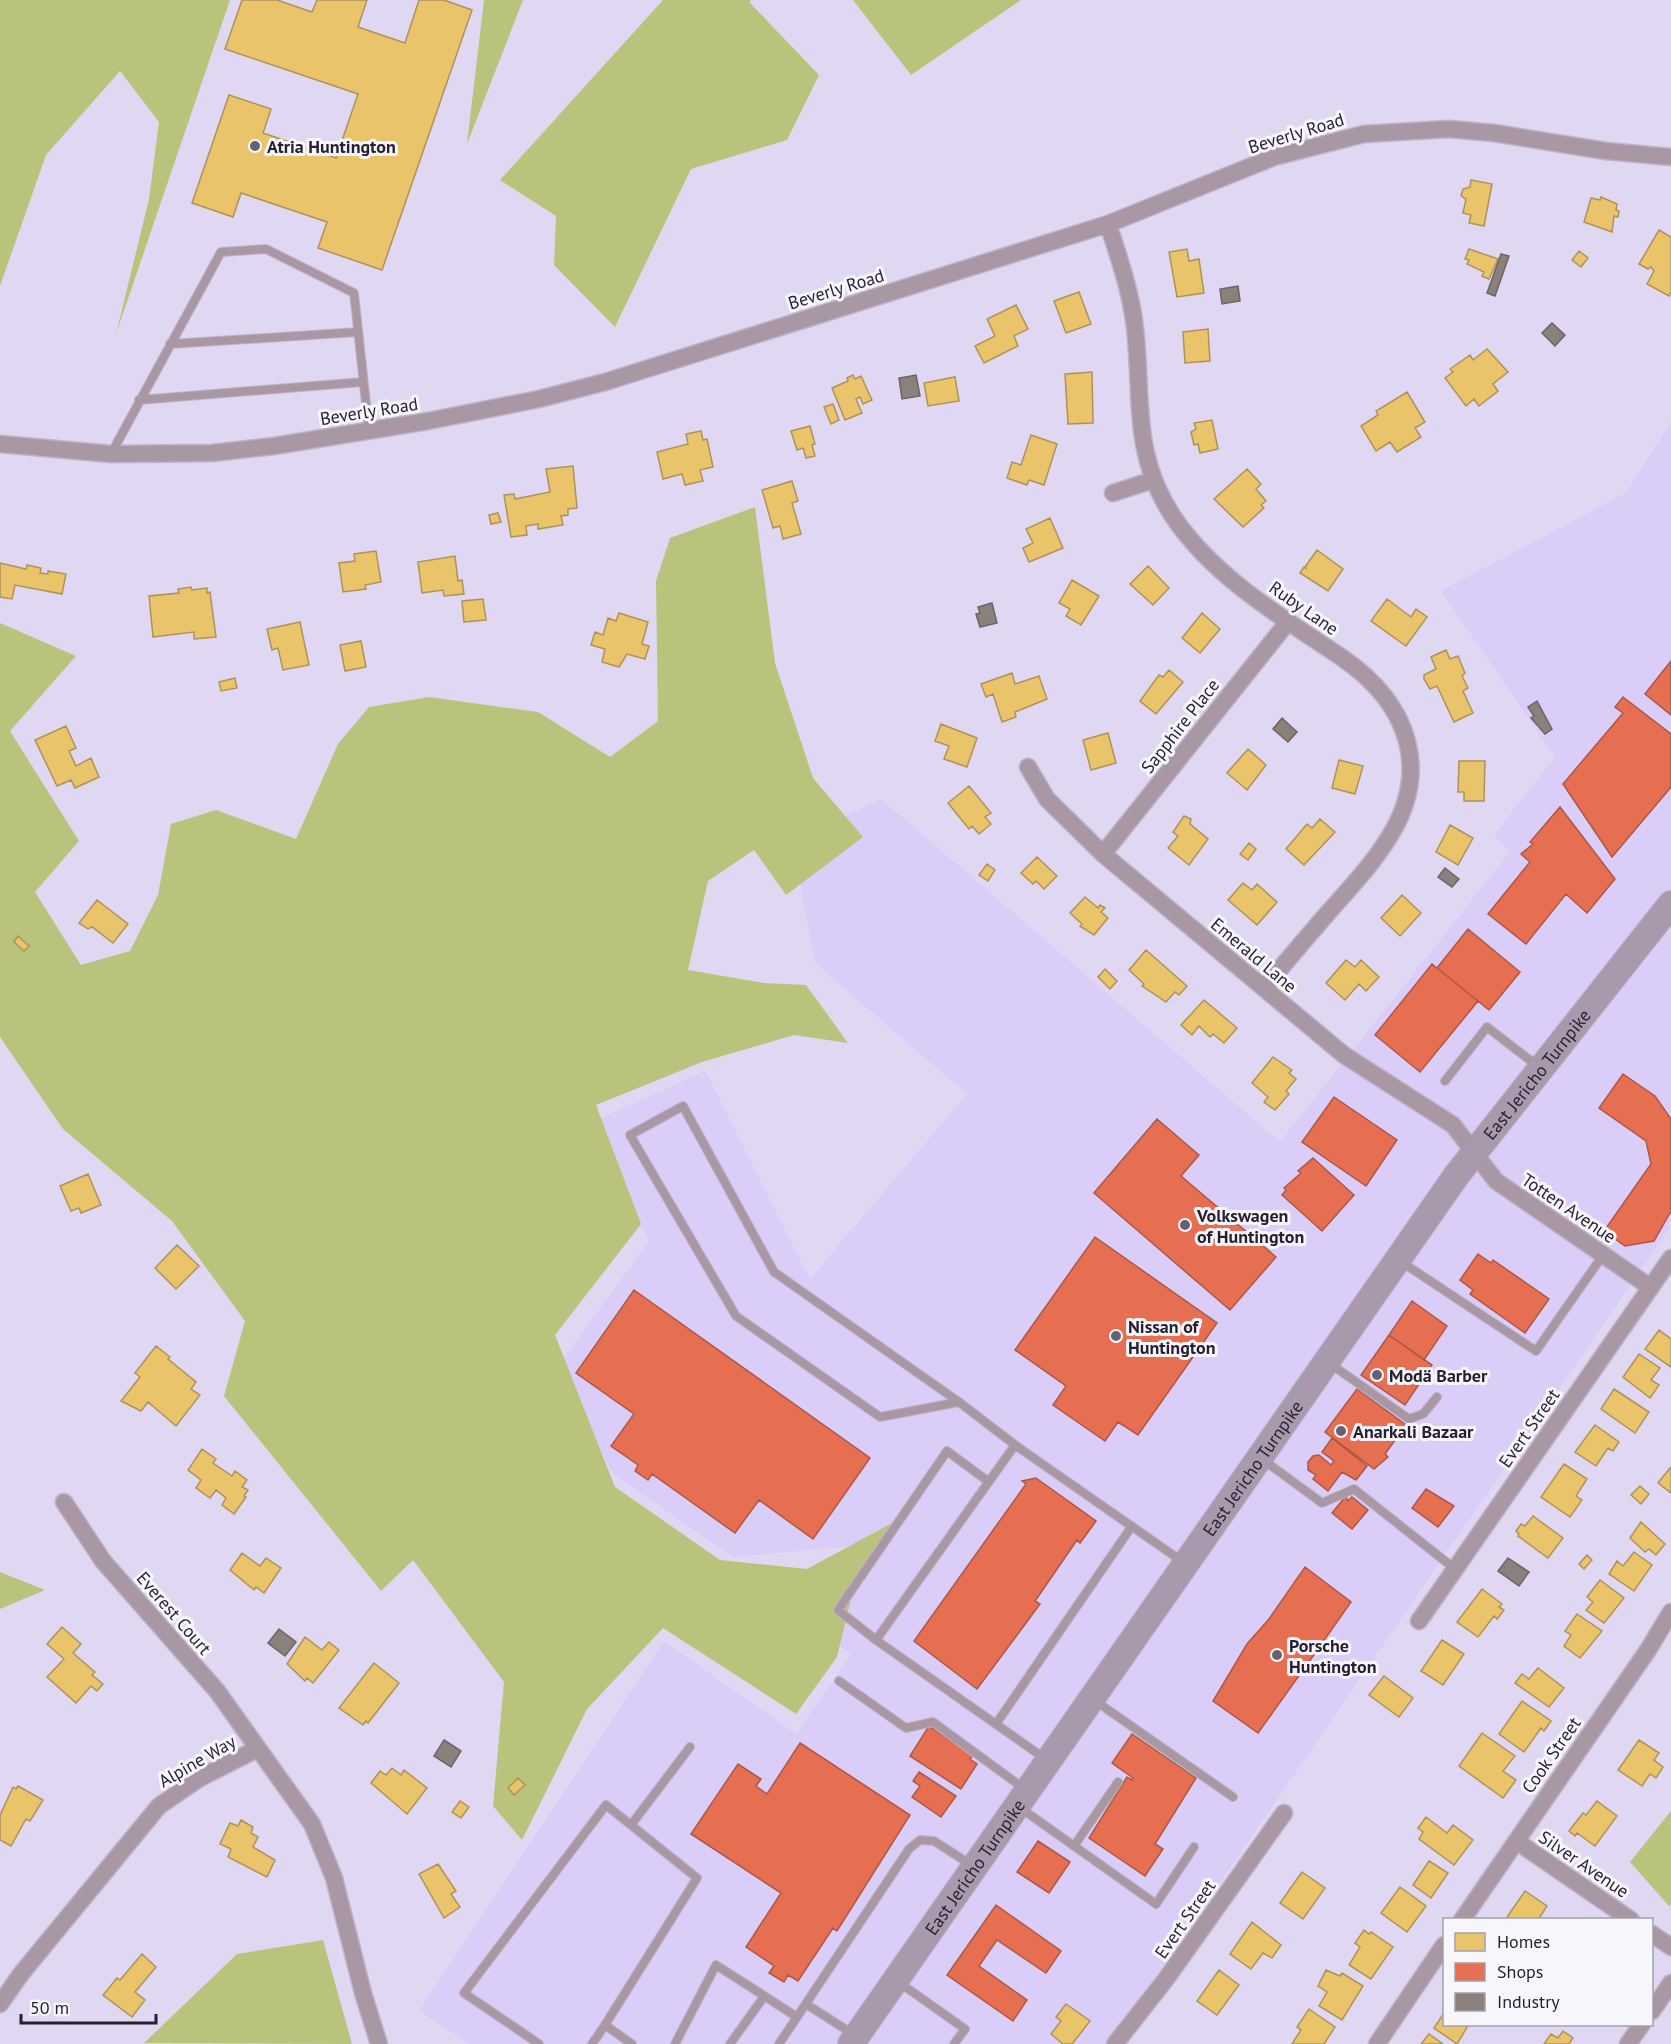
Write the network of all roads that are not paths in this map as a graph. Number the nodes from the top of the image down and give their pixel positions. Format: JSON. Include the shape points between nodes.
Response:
{"nodes":[{"id":1,"x":1671,"y":156,"type":"edge"},
{"id":2,"x":1108,"y":224,"type":"junction"},
{"id":3,"x":358,"y":332,"type":"junction"},
{"id":4,"x":170,"y":344,"type":"junction"},
{"id":5,"x":363,"y":382,"type":"junction"},
{"id":6,"x":139,"y":400,"type":"junction"},
{"id":7,"x":369,"y":431,"type":"junction"},
{"id":8,"x":0,"y":444,"type":"edge"},
{"id":9,"x":111,"y":454,"type":"junction"},
{"id":10,"x":1153,"y":480,"type":"junction"},
{"id":11,"x":1113,"y":493,"type":"dead end"},
{"id":12,"x":1287,"y":623,"type":"junction"},
{"id":13,"x":1028,"y":767,"type":"dead end"},
{"id":14,"x":1103,"y":854,"type":"junction"},
{"id":15,"x":1671,"y":904,"type":"edge"},
{"id":16,"x":1264,"y":988,"type":"junction"},
{"id":17,"x":1540,"y":1068,"type":"junction"},
{"id":18,"x":1445,"y":1081,"type":"dead end"},
{"id":19,"x":1474,"y":1152,"type":"junction"},
{"id":20,"x":1603,"y":1255,"type":"junction"},
{"id":21,"x":1671,"y":1258,"type":"edge"},
{"id":22,"x":1397,"y":1259,"type":"junction"},
{"id":23,"x":1650,"y":1287,"type":"junction"},
{"id":24,"x":1326,"y":1361,"type":"junction"},
{"id":25,"x":1437,"y":1396,"type":"dead end"},
{"id":26,"x":959,"y":1402,"type":"junction"},
{"id":27,"x":1015,"y":1445,"type":"junction"},
{"id":28,"x":1259,"y":1457,"type":"junction"},
{"id":29,"x":989,"y":1482,"type":"junction"},
{"id":30,"x":64,"y":1502,"type":"dead end"},
{"id":31,"x":1132,"y":1526,"type":"junction"},
{"id":32,"x":1185,"y":1563,"type":"junction"},
{"id":33,"x":1455,"y":1569,"type":"junction"},
{"id":34,"x":1671,"y":1612,"type":"edge"},
{"id":35,"x":1419,"y":1621,"type":"dead end"},
{"id":36,"x":876,"y":1640,"type":"junction"},
{"id":37,"x":839,"y":1681,"type":"dead end"},
{"id":38,"x":1091,"y":1698,"type":"junction"},
{"id":39,"x":996,"y":1724,"type":"junction"},
{"id":40,"x":690,"y":1747,"type":"dead end"},
{"id":41,"x":257,"y":1749,"type":"junction"},
{"id":42,"x":1047,"y":1760,"type":"junction"},
{"id":43,"x":1118,"y":1782,"type":"dead end"},
{"id":44,"x":1233,"y":1797,"type":"dead end"},
{"id":45,"x":1021,"y":1798,"type":"junction"},
{"id":46,"x":1284,"y":1813,"type":"dead end"},
{"id":47,"x":631,"y":1825,"type":"junction"},
{"id":48,"x":1516,"y":1841,"type":"junction"},
{"id":49,"x":1074,"y":1846,"type":"junction"},
{"id":50,"x":1194,"y":1848,"type":"dead end"},
{"id":51,"x":973,"y":1866,"type":"junction"},
{"id":52,"x":1463,"y":1918,"type":"edge"},
{"id":53,"x":1628,"y":1918,"type":"edge"},
{"id":54,"x":1653,"y":1935,"type":"edge"},
{"id":55,"x":1443,"y":1946,"type":"edge"},
{"id":56,"x":1671,"y":1947,"type":"edge"},
{"id":57,"x":894,"y":1979,"type":"junction"},
{"id":58,"x":1671,"y":1983,"type":"edge"},
{"id":59,"x":763,"y":1998,"type":"junction"},
{"id":60,"x":0,"y":2004,"type":"edge"},
{"id":61,"x":806,"y":2004,"type":"junction"},
{"id":62,"x":1653,"y":2010,"type":"edge"},
{"id":63,"x":797,"y":2018,"type":"junction"},
{"id":64,"x":605,"y":2025,"type":"junction"},
{"id":65,"x":1641,"y":2026,"type":"edge"},
{"id":66,"x":858,"y":2042,"type":"edge"},
{"id":67,"x":379,"y":2044,"type":"edge"},
{"id":68,"x":539,"y":2044,"type":"edge"},
{"id":69,"x":592,"y":2044,"type":"edge"},
{"id":70,"x":632,"y":2044,"type":"edge"},
{"id":71,"x":675,"y":2044,"type":"edge"},
{"id":72,"x":730,"y":2044,"type":"edge"},
{"id":73,"x":779,"y":2044,"type":"edge"},
{"id":74,"x":954,"y":2044,"type":"edge"},
{"id":75,"x":1115,"y":2044,"type":"edge"},
{"id":76,"x":1377,"y":2044,"type":"edge"},
{"id":77,"x":1628,"y":2044,"type":"edge"}],
"edges":[{"from":1,"to":2,"type":"street","name":"Beverly Road","via":[[1606,152],[1483,132],[1406,130],[1364,134],[1274,157]]},
{"from":2,"to":7,"type":"street","name":"Beverly Road","via":[[605,382],[539,399]]},
{"from":2,"to":10,"type":"street","name":"Ruby Lane","via":[[1126,279],[1135,328],[1139,419]]},
{"from":3,"to":4,"type":"lane"},
{"from":3,"to":4,"type":"lane","via":[[354,293],[266,249],[255,249],[221,252]]},
{"from":3,"to":5,"type":"lane"},
{"from":4,"to":6,"type":"lane"},
{"from":5,"to":6,"type":"lane"},
{"from":5,"to":7,"type":"lane"},
{"from":6,"to":9,"type":"lane"},
{"from":7,"to":9,"type":"street","name":"Beverly Road","via":[[212,453]]},
{"from":8,"to":9,"type":"street","name":"Beverly Road"},
{"from":10,"to":11,"type":"street"},
{"from":10,"to":12,"type":"street","name":"Ruby Lane","via":[[1176,521],[1205,555]]},
{"from":12,"to":14,"type":"street","name":"Sapphire Place"},
{"from":12,"to":16,"type":"street","name":"Ruby Lane","via":[[1371,680],[1394,706],[1408,744],[1410,778],[1403,810],[1384,845]]},
{"from":13,"to":14,"type":"street","name":"Emerald Lane","via":[[1047,799]]},
{"from":14,"to":16,"type":"street","name":"Emerald Lane"},
{"from":15,"to":17,"type":"main road","name":"East Jericho Turnpike"},
{"from":16,"to":19,"type":"street","name":"Emerald Lane","via":[[1344,1055],[1453,1125]]},
{"from":17,"to":18,"type":"lane","via":[[1487,1027]]},
{"from":17,"to":19,"type":"main road","name":"East Jericho Turnpike"},
{"from":19,"to":20,"type":"street","name":"Totten Avenue","via":[[1496,1181]]},
{"from":19,"to":22,"type":"main road","name":"East Jericho Turnpike"},
{"from":20,"to":22,"type":"lane","via":[[1536,1352]]},
{"from":20,"to":23,"type":"street","name":"Totten Avenue"},
{"from":21,"to":23,"type":"street","name":"Evert Street"},
{"from":22,"to":24,"type":"main road","name":"East Jericho Turnpike"},
{"from":23,"to":33,"type":"street","name":"Evert Street"},
{"from":24,"to":25,"type":"lane","via":[[1409,1419],[1423,1414]]},
{"from":24,"to":28,"type":"main road","name":"East Jericho Turnpike"},
{"from":26,"to":26,"type":"lane","via":[[774,1272],[683,1106],[630,1135],[736,1316],[880,1417]]},
{"from":26,"to":27,"type":"lane"},
{"from":27,"to":29,"type":"lane"},
{"from":27,"to":31,"type":"lane"},
{"from":28,"to":32,"type":"main road","name":"East Jericho Turnpike"},
{"from":28,"to":33,"type":"lane","via":[[1322,1503],[1354,1489]]},
{"from":29,"to":36,"type":"lane"},
{"from":29,"to":36,"type":"lane","via":[[947,1452],[838,1610]]},
{"from":30,"to":41,"type":"street","name":"Everest Court","via":[[103,1561],[217,1691]]},
{"from":31,"to":32,"type":"lane"},
{"from":31,"to":39,"type":"lane"},
{"from":32,"to":38,"type":"main road","name":"East Jericho Turnpike"},
{"from":33,"to":35,"type":"street","name":"Evert Street"},
{"from":34,"to":48,"type":"street","name":"Cook Street"},
{"from":36,"to":39,"type":"lane"},
{"from":37,"to":45,"type":"lane","via":[[906,1728],[933,1722]]},
{"from":38,"to":42,"type":"main road","name":"East Jericho Turnpike"},
{"from":38,"to":44,"type":"lane"},
{"from":39,"to":42,"type":"lane"},
{"from":40,"to":47,"type":"lane"},
{"from":41,"to":60,"type":"street","name":"Alpine Way","via":[[200,1778],[159,1806]]},
{"from":41,"to":67,"type":"street","name":"Alpine Way","via":[[312,1824],[334,1878]]},
{"from":42,"to":45,"type":"main road","name":"East Jericho Turnpike"},
{"from":43,"to":49,"type":"lane"},
{"from":45,"to":49,"type":"lane"},
{"from":45,"to":51,"type":"main road","name":"East Jericho Turnpike"},
{"from":46,"to":75,"type":"street","name":"Evert Street"},
{"from":47,"to":64,"type":"lane","via":[[696,1878]]},
{"from":47,"to":68,"type":"lane","via":[[606,1805],[464,1993]]},
{"from":48,"to":52,"type":"street","name":"Cook Street"},
{"from":48,"to":53,"type":"street","name":"Silver Avenue"},
{"from":49,"to":50,"type":"lane","via":[[1156,1904]]},
{"from":51,"to":57,"type":"main road","name":"East Jericho Turnpike"},
{"from":51,"to":61,"type":"lane","via":[[934,1841],[920,1840],[909,1849]]},
{"from":54,"to":56,"type":"street"},
{"from":55,"to":76,"type":"street"},
{"from":57,"to":66,"type":"main road","name":"East Jericho Turnpike"},
{"from":57,"to":74,"type":"lane","via":[[965,2029]]},
{"from":58,"to":62,"type":"street"},
{"from":59,"to":63,"type":"lane"},
{"from":59,"to":71,"type":"lane","via":[[716,1965]]},
{"from":59,"to":72,"type":"lane"},
{"from":61,"to":63,"type":"lane"},
{"from":61,"to":66,"type":"lane"},
{"from":63,"to":73,"type":"lane"},
{"from":64,"to":69,"type":"lane"},
{"from":64,"to":70,"type":"lane"},
{"from":65,"to":77,"type":"street"}]}
